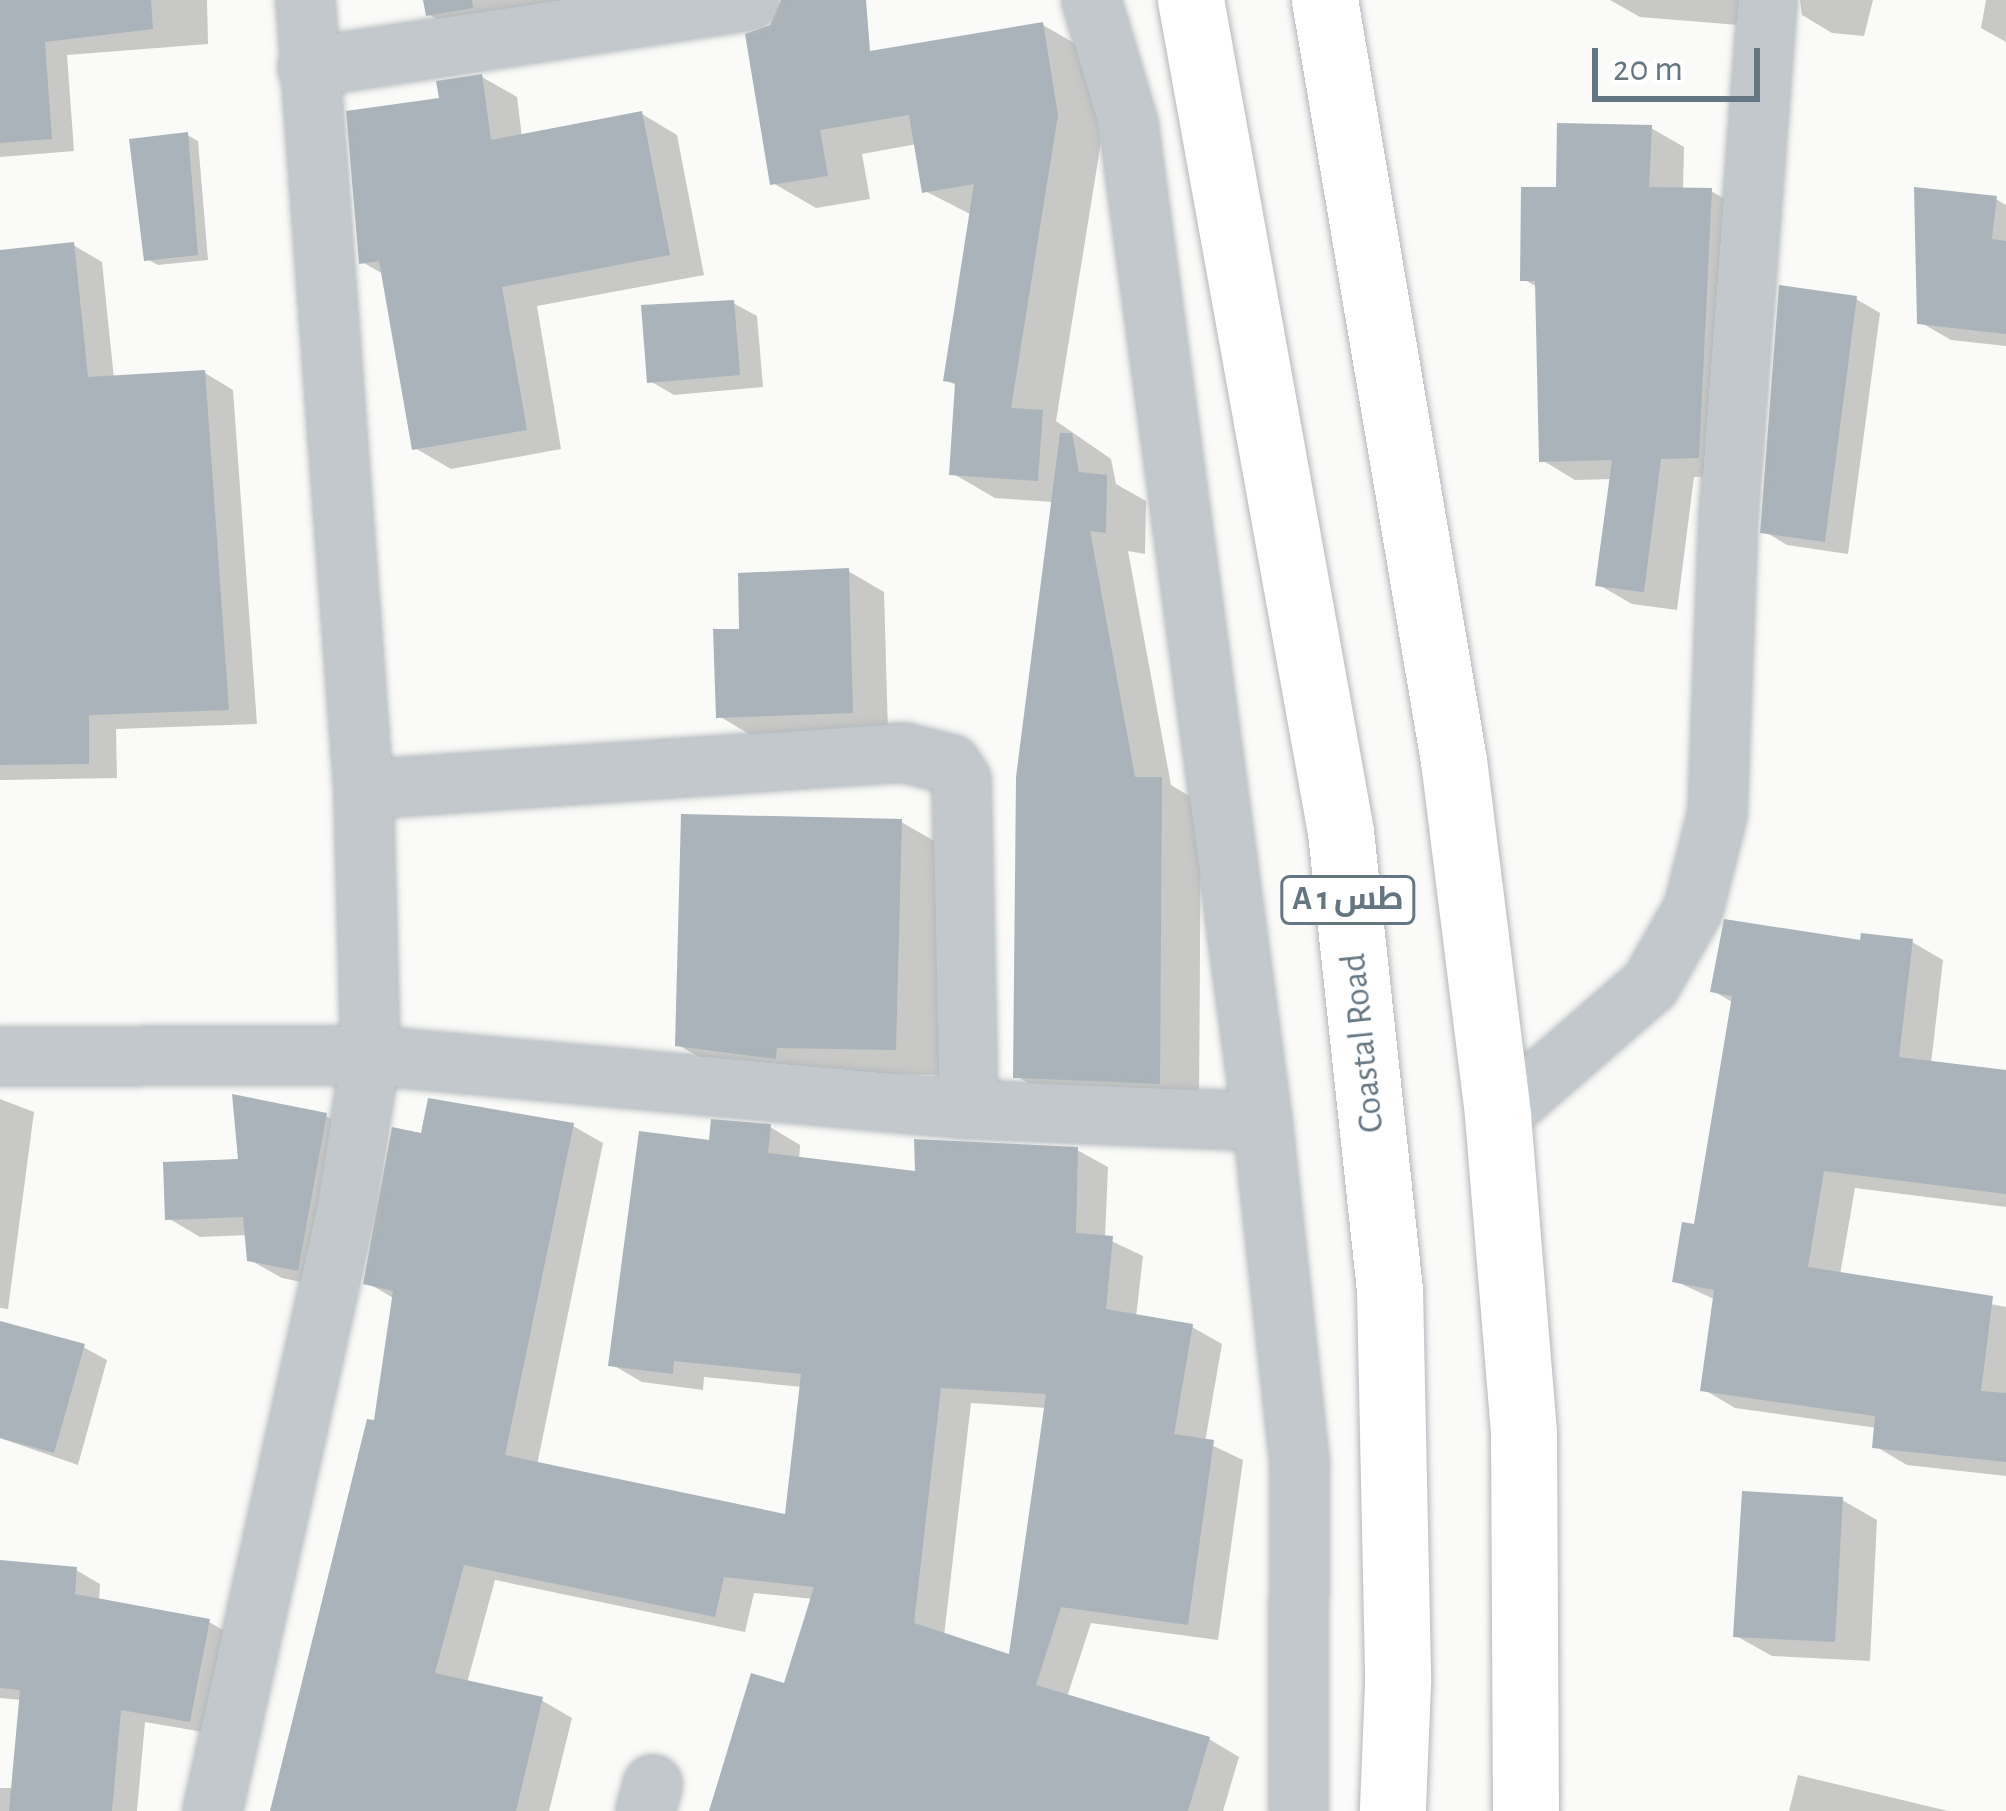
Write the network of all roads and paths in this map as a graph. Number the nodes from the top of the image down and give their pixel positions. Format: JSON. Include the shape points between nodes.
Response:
{"nodes":[{"id":1,"x":305,"y":0,"type":"edge"},
{"id":2,"x":749,"y":0,"type":"edge"},
{"id":3,"x":1091,"y":0,"type":"edge"},
{"id":4,"x":1191,"y":0,"type":"edge"},
{"id":5,"x":1325,"y":0,"type":"edge"},
{"id":6,"x":1767,"y":0,"type":"edge"},
{"id":7,"x":307,"y":68,"type":"junction"},
{"id":8,"x":363,"y":789,"type":"junction"},
{"id":9,"x":370,"y":1055,"type":"junction"},
{"id":10,"x":0,"y":1056,"type":"edge"},
{"id":11,"x":968,"y":1109,"type":"junction"},
{"id":12,"x":1498,"y":1116,"type":"junction"},
{"id":13,"x":1262,"y":1120,"type":"junction"},
{"id":14,"x":212,"y":1811,"type":"edge"},
{"id":15,"x":1298,"y":1811,"type":"edge"},
{"id":16,"x":1393,"y":1811,"type":"edge"},
{"id":17,"x":1526,"y":1811,"type":"edge"}],
"edges":[{"from":1,"to":7,"type":"street"},
{"from":2,"to":7,"type":"street"},
{"from":3,"to":13,"type":"street","via":[[1128,124]]},
{"from":4,"to":16,"type":"highway","name":"Coastal Road","number":"A 1 طس","via":[[1341,832],[1390,1290]]},
{"from":5,"to":12,"type":"highway","number":"A 1 طس","via":[[1454,761]]},
{"from":6,"to":12,"type":"street","via":[[1728,516],[1717,813],[1693,908],[1651,983]]},
{"from":7,"to":8,"type":"street"},
{"from":8,"to":9,"type":"street"},
{"from":8,"to":11,"type":"street","via":[[903,752],[951,764],[961,780]]},
{"from":9,"to":10,"type":"street"},
{"from":9,"to":11,"type":"street"},
{"from":9,"to":14,"type":"street","via":[[341,1230]]},
{"from":11,"to":13,"type":"street"},
{"from":12,"to":17,"type":"highway","number":"A 1 طس","via":[[1524,1433]]},
{"from":13,"to":15,"type":"street","via":[[1299,1460]]}]}
